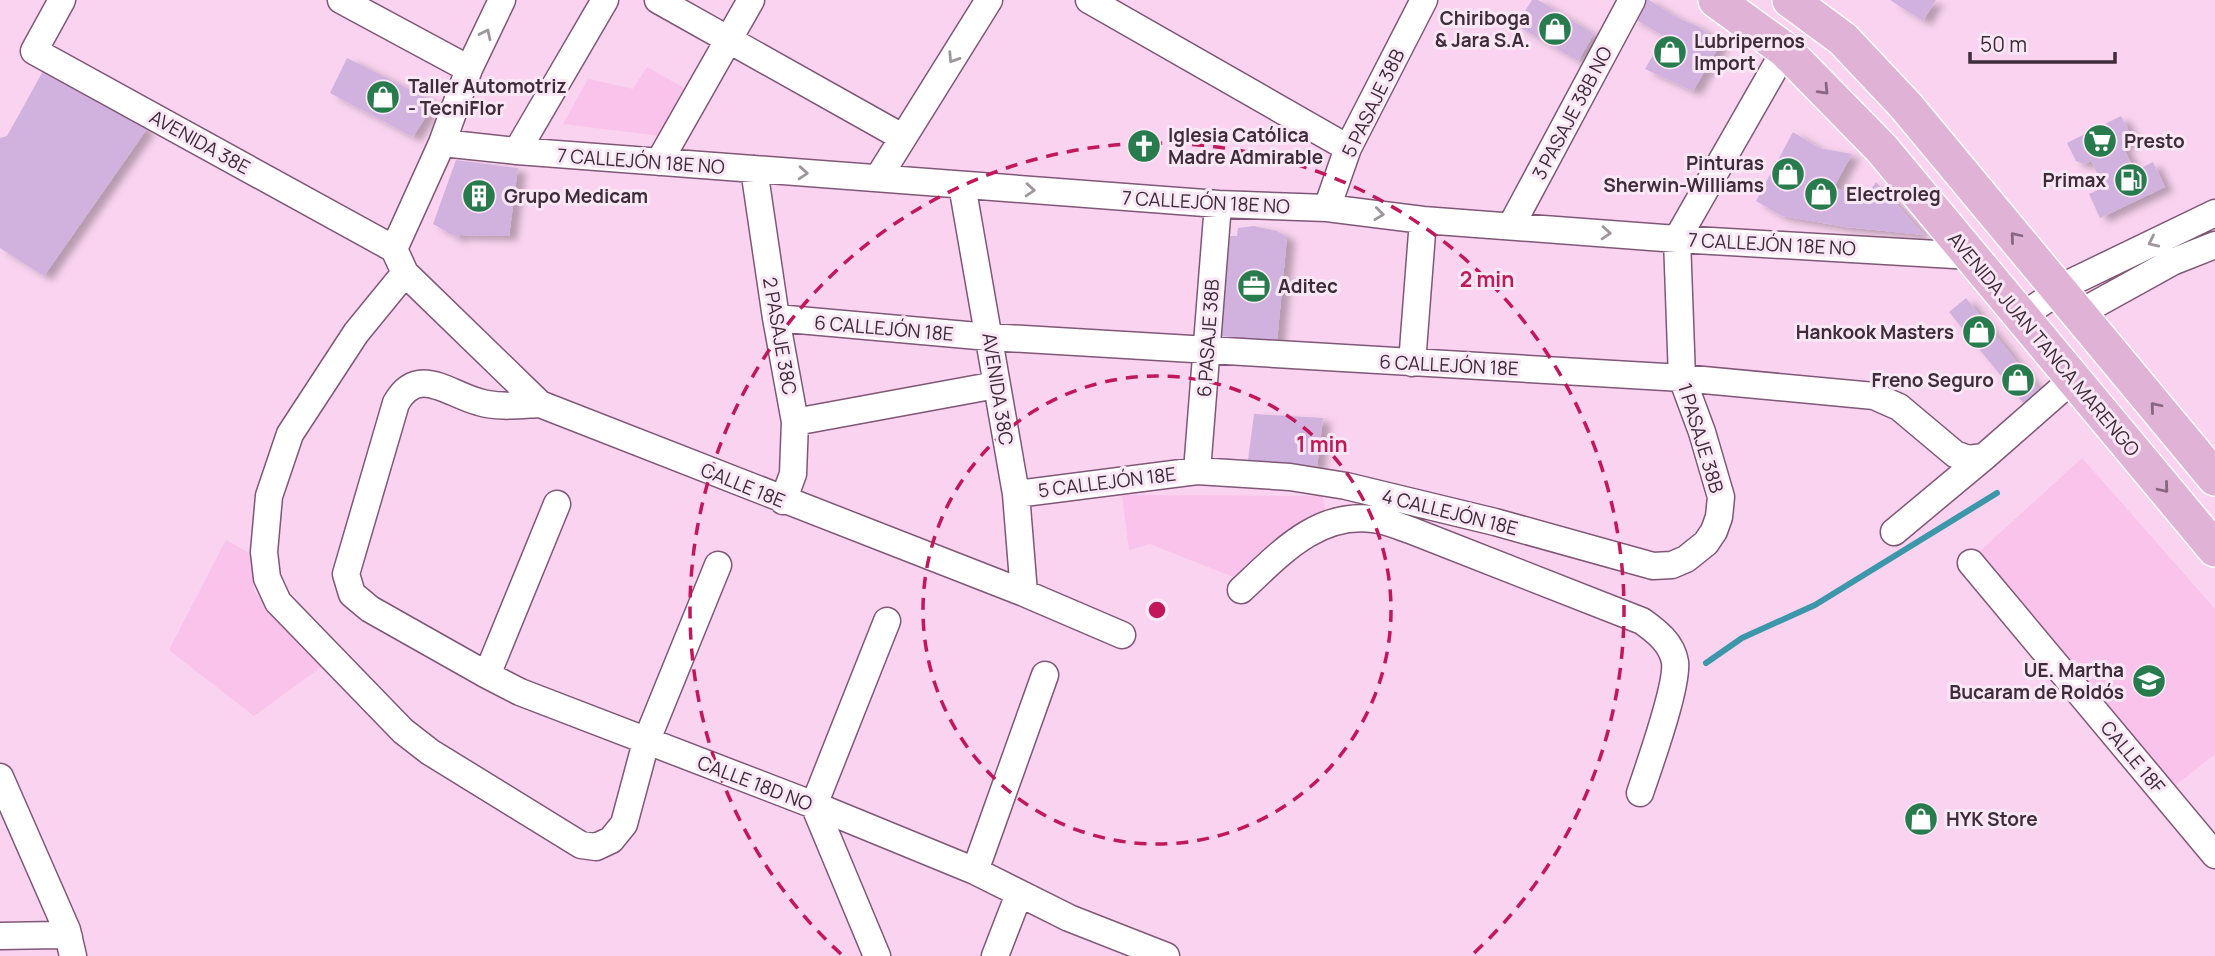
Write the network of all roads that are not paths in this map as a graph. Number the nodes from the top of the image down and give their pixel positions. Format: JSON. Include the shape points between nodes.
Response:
{"nodes":[{"id":1,"x":62,"y":0,"type":"edge"},
{"id":2,"x":341,"y":0,"type":"edge"},
{"id":3,"x":502,"y":0,"type":"edge"},
{"id":4,"x":605,"y":0,"type":"edge"},
{"id":5,"x":658,"y":0,"type":"edge"},
{"id":6,"x":751,"y":0,"type":"edge"},
{"id":7,"x":1089,"y":0,"type":"edge"},
{"id":8,"x":1424,"y":0,"type":"edge"},
{"id":9,"x":1632,"y":0,"type":"edge"},
{"id":10,"x":1716,"y":0,"type":"edge"},
{"id":11,"x":1790,"y":0,"type":"edge"},
{"id":12,"x":978,"y":4,"type":"edge"},
{"id":13,"x":729,"y":38,"type":"junction"},
{"id":14,"x":1785,"y":50,"type":"junction"},
{"id":15,"x":469,"y":69,"type":"junction"},
{"id":16,"x":902,"y":137,"type":"junction"},
{"id":17,"x":442,"y":143,"type":"junction"},
{"id":18,"x":1348,"y":148,"type":"junction"},
{"id":19,"x":517,"y":151,"type":"junction"},
{"id":20,"x":659,"y":162,"type":"junction"},
{"id":21,"x":754,"y":169,"type":"junction"},
{"id":22,"x":878,"y":178,"type":"junction"},
{"id":23,"x":962,"y":185,"type":"junction"},
{"id":24,"x":1217,"y":204,"type":"junction"},
{"id":25,"x":1327,"y":208,"type":"junction"},
{"id":26,"x":2215,"y":213,"type":"edge"},
{"id":27,"x":1423,"y":220,"type":"junction"},
{"id":28,"x":1511,"y":226,"type":"junction"},
{"id":29,"x":1677,"y":239,"type":"junction"},
{"id":30,"x":2215,"y":245,"type":"edge"},
{"id":31,"x":394,"y":248,"type":"junction"},
{"id":32,"x":1971,"y":256,"type":"junction"},
{"id":33,"x":405,"y":273,"type":"junction"},
{"id":34,"x":2068,"y":302,"type":"junction"},
{"id":35,"x":2022,"y":316,"type":"junction"},
{"id":36,"x":776,"y":318,"type":"junction"},
{"id":37,"x":989,"y":337,"type":"junction"},
{"id":38,"x":1207,"y":350,"type":"junction"},
{"id":39,"x":1412,"y":363,"type":"junction"},
{"id":40,"x":1682,"y":378,"type":"junction"},
{"id":41,"x":2074,"y":378,"type":"junction"},
{"id":42,"x":996,"y":385,"type":"junction"},
{"id":43,"x":540,"y":404,"type":"junction"},
{"id":44,"x":795,"y":422,"type":"junction"},
{"id":45,"x":1984,"y":457,"type":"junction"},
{"id":46,"x":1197,"y":471,"type":"junction"},
{"id":47,"x":2215,"y":478,"type":"edge"},
{"id":48,"x":1346,"y":486,"type":"junction"},
{"id":49,"x":1016,"y":494,"type":"junction"},
{"id":50,"x":783,"y":501,"type":"junction"},
{"id":51,"x":557,"y":504,"type":"dead end"},
{"id":52,"x":1344,"y":518,"type":"junction"},
{"id":53,"x":1495,"y":522,"type":"junction"},
{"id":54,"x":1894,"y":532,"type":"dead end"},
{"id":55,"x":2215,"y":549,"type":"edge"},
{"id":56,"x":1697,"y":552,"type":"joint"},
{"id":57,"x":1482,"y":558,"type":"junction"},
{"id":58,"x":1971,"y":563,"type":"dead end"},
{"id":59,"x":718,"y":565,"type":"dead end"},
{"id":60,"x":1241,"y":590,"type":"dead end"},
{"id":61,"x":1024,"y":593,"type":"junction"},
{"id":62,"x":887,"y":621,"type":"dead end"},
{"id":63,"x":1122,"y":635,"type":"dead end"},
{"id":64,"x":1045,"y":675,"type":"dead end"},
{"id":65,"x":486,"y":676,"type":"junction"},
{"id":66,"x":646,"y":742,"type":"junction"},
{"id":67,"x":0,"y":777,"type":"edge"},
{"id":68,"x":1640,"y":793,"type":"dead end"},
{"id":69,"x":814,"y":805,"type":"junction"},
{"id":70,"x":2215,"y":855,"type":"edge"},
{"id":71,"x":975,"y":871,"type":"junction"},
{"id":72,"x":1019,"y":894,"type":"junction"},
{"id":73,"x":0,"y":936,"type":"edge"},
{"id":74,"x":68,"y":951,"type":"edge"},
{"id":75,"x":877,"y":956,"type":"edge"},
{"id":76,"x":995,"y":956,"type":"edge"},
{"id":77,"x":1166,"y":956,"type":"edge"}],
"edges":[{"from":1,"to":31,"type":"street","name":"AVENIDA 38E","via":[[34,51]]},
{"from":2,"to":15,"type":"street"},
{"from":15,"to":3,"type":"street","one_way":true},
{"from":4,"to":19,"type":"street"},
{"from":5,"to":13,"type":"street"},
{"from":6,"to":13,"type":"street"},
{"from":7,"to":18,"type":"street"},
{"from":8,"to":18,"type":"street","name":"5 PASAJE 38B"},
{"from":9,"to":28,"type":"street","name":"3 PASAJE 38B NO"},
{"from":10,"to":14,"type":"main road","name":"AVENIDA JUAN TANCA MARENGO"},
{"from":34,"to":11,"type":"main road","one_way":true,"via":[[1906,106],[1843,38]]},
{"from":12,"to":16,"type":"street","one_way":true},
{"from":13,"to":16,"type":"street"},
{"from":13,"to":20,"type":"street"},
{"from":14,"to":29,"type":"street"},
{"from":14,"to":32,"type":"main road","name":"AVENIDA JUAN TANCA MARENGO","one_way":true,"via":[[1882,149]]},
{"from":15,"to":17,"type":"street"},
{"from":16,"to":22,"type":"street"},
{"from":17,"to":19,"type":"street","name":"7 CALLEJÓN 18E NO"},
{"from":17,"to":31,"type":"street"},
{"from":18,"to":25,"type":"street","name":"5 PASAJE 38B"},
{"from":19,"to":20,"type":"street","name":"7 CALLEJÓN 18E NO"},
{"from":20,"to":21,"type":"street","name":"7 CALLEJÓN 18E NO"},
{"from":21,"to":22,"type":"street","name":"7 CALLEJÓN 18E NO","one_way":true},
{"from":21,"to":36,"type":"street","name":"2 PASAJE 38C"},
{"from":22,"to":23,"type":"street","name":"7 CALLEJÓN 18E NO"},
{"from":23,"to":24,"type":"street","name":"7 CALLEJÓN 18E NO","one_way":true},
{"from":23,"to":37,"type":"street","name":"AVENIDA 38C"},
{"from":24,"to":25,"type":"street","name":"7 CALLEJÓN 18E NO"},
{"from":24,"to":38,"type":"street","name":"6 PASAJE 38B"},
{"from":25,"to":27,"type":"street","name":"7 CALLEJÓN 18E NO","one_way":true},
{"from":26,"to":34,"type":"street","one_way":true},
{"from":27,"to":28,"type":"street","name":"7 CALLEJÓN 18E NO"},
{"from":27,"to":39,"type":"street"},
{"from":28,"to":29,"type":"street","name":"7 CALLEJÓN 18E NO","one_way":true},
{"from":29,"to":32,"type":"street","name":"7 CALLEJÓN 18E NO"},
{"from":29,"to":40,"type":"street","name":"1 PASAJE 38B"},
{"from":30,"to":34,"type":"street"},
{"from":31,"to":33,"type":"street"},
{"from":32,"to":35,"type":"main road","name":"AVENIDA JUAN TANCA MARENGO"},
{"from":33,"to":43,"type":"street","name":"CALLE 18E"},
{"from":33,"to":66,"type":"street","via":[[356,333],[290,434],[269,496],[264,552],[267,578],[278,602],[402,731],[581,845],[596,847],[611,840],[624,824]]},
{"from":34,"to":35,"type":"street"},
{"from":47,"to":34,"type":"main road","one_way":true},
{"from":35,"to":41,"type":"main road","name":"AVENIDA JUAN TANCA MARENGO"},
{"from":36,"to":37,"type":"street","name":"6 CALLEJÓN 18E"},
{"from":36,"to":44,"type":"street","name":"2 PASAJE 38C"},
{"from":37,"to":38,"type":"street","name":"6 CALLEJÓN 18E"},
{"from":37,"to":42,"type":"street","name":"AVENIDA 38C"},
{"from":38,"to":39,"type":"street","name":"6 CALLEJÓN 18E"},
{"from":38,"to":46,"type":"street","name":"6 PASAJE 38B"},
{"from":39,"to":40,"type":"street","name":"6 CALLEJÓN 18E"},
{"from":40,"to":45,"type":"street","name":"6 CALLEJÓN 18E","via":[[1874,396],[1899,407],[1955,454]]},
{"from":40,"to":56,"type":"street","name":"1 PASAJE 38B","via":[[1721,497],[1714,531]]},
{"from":41,"to":45,"type":"street"},
{"from":41,"to":55,"type":"main road","name":"AVENIDA JUAN TANCA MARENGO","one_way":true},
{"from":42,"to":44,"type":"street"},
{"from":42,"to":49,"type":"street","name":"AVENIDA 38C"},
{"from":43,"to":50,"type":"street","name":"CALLE 18E"},
{"from":43,"to":65,"type":"street","name":"CALLE 18D NO","via":[[480,402],[427,383],[413,384],[402,392],[346,574],[352,594],[370,609]]},
{"from":44,"to":50,"type":"street","name":"2 PASAJE 38C","via":[[793,474]]},
{"from":45,"to":54,"type":"street"},
{"from":46,"to":48,"type":"street","name":"4 CALLEJÓN 18E"},
{"from":46,"to":49,"type":"street","name":"5 CALLEJÓN 18E"},
{"from":48,"to":52,"type":"street"},
{"from":48,"to":53,"type":"street","name":"4 CALLEJÓN 18E"},
{"from":49,"to":61,"type":"street","name":"AVENIDA 38C"},
{"from":50,"to":61,"type":"street","name":"CALLE 18E"},
{"from":51,"to":65,"type":"street"},
{"from":52,"to":57,"type":"street","via":[[1375,519]]},
{"from":52,"to":60,"type":"street","via":[[1312,529]]},
{"from":53,"to":56,"type":"street","name":"4 CALLEJÓN 18E","via":[[1653,566],[1672,565]]},
{"from":53,"to":57,"type":"street"},
{"from":57,"to":68,"type":"street","via":[[1642,621],[1670,647],[1675,663],[1673,683]]},
{"from":58,"to":70,"type":"street","name":"CALLE 18F"},
{"from":59,"to":66,"type":"street"},
{"from":61,"to":63,"type":"street","name":"CALLE 18E"},
{"from":62,"to":69,"type":"street"},
{"from":64,"to":71,"type":"street"},
{"from":65,"to":66,"type":"street","name":"CALLE 18D NO"},
{"from":66,"to":69,"type":"street","name":"CALLE 18D NO"},
{"from":67,"to":74,"type":"street"},
{"from":69,"to":71,"type":"street","name":"CALLE 18D NO"},
{"from":69,"to":75,"type":"street"},
{"from":71,"to":72,"type":"street","name":"CALLE 18D NO"},
{"from":72,"to":76,"type":"street"},
{"from":72,"to":77,"type":"street","name":"CALLE 18D NO"},
{"from":73,"to":74,"type":"street","via":[[57,934]]}]}
